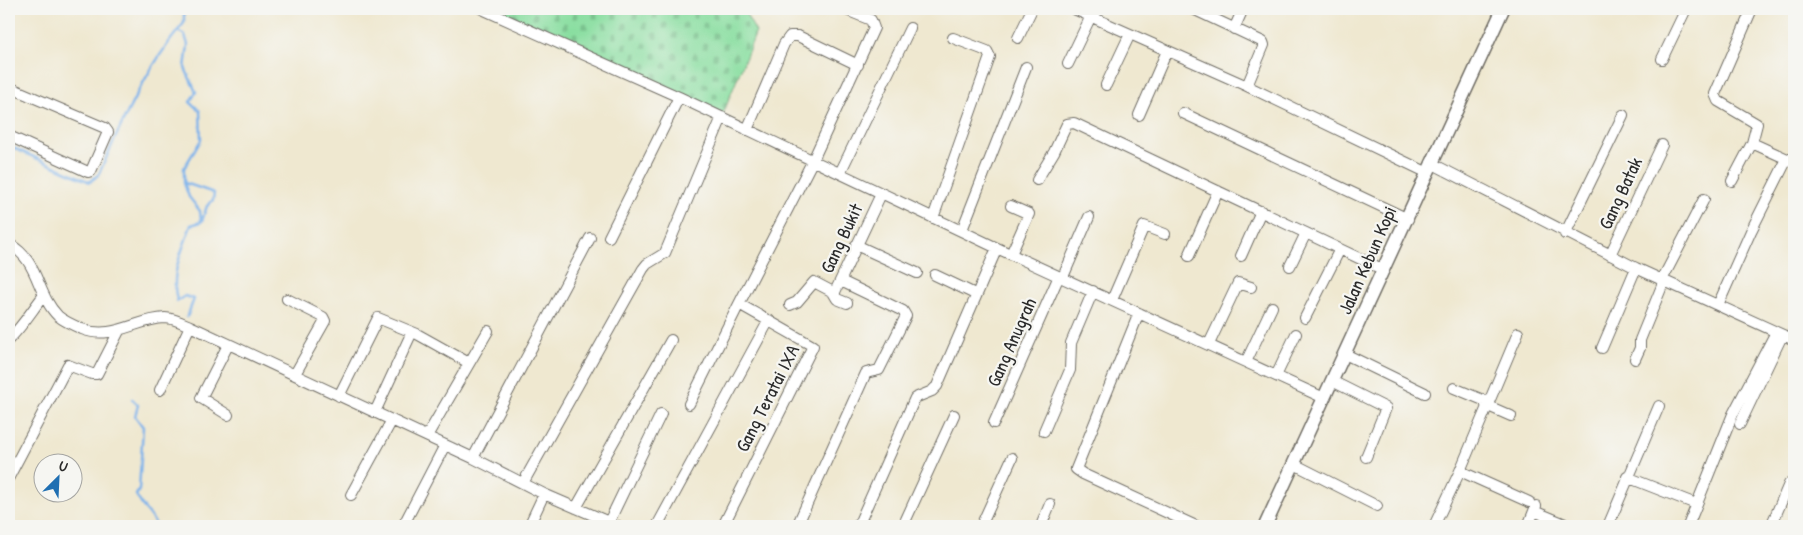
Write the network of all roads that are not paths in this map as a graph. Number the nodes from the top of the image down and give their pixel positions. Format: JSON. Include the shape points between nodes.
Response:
{"nodes":[{"id":1,"x":482,"y":9,"type":"edge"},
{"id":2,"x":844,"y":9,"type":"edge"},
{"id":3,"x":1032,"y":9,"type":"edge"},
{"id":4,"x":1074,"y":9,"type":"edge"},
{"id":5,"x":1193,"y":9,"type":"edge"},
{"id":6,"x":1243,"y":9,"type":"edge"},
{"id":7,"x":1503,"y":9,"type":"edge"},
{"id":8,"x":1686,"y":9,"type":"edge"},
{"id":9,"x":1752,"y":9,"type":"edge"},
{"id":10,"x":1091,"y":16,"type":"junction"},
{"id":11,"x":910,"y":28,"type":"dead end"},
{"id":12,"x":1234,"y":29,"type":"junction"},
{"id":13,"x":1130,"y":34,"type":"junction"},
{"id":14,"x":953,"y":38,"type":"dead end"},
{"id":15,"x":1018,"y":38,"type":"dead end"},
{"id":16,"x":1167,"y":51,"type":"junction"},
{"id":17,"x":1662,"y":59,"type":"dead end"},
{"id":18,"x":1068,"y":64,"type":"dead end"},
{"id":19,"x":858,"y":65,"type":"junction"},
{"id":20,"x":1026,"y":67,"type":"dead end"},
{"id":21,"x":1106,"y":85,"type":"dead end"},
{"id":22,"x":9,"y":86,"type":"edge"},
{"id":23,"x":1247,"y":86,"type":"junction"},
{"id":24,"x":679,"y":97,"type":"junction"},
{"id":25,"x":1183,"y":113,"type":"dead end"},
{"id":26,"x":1138,"y":115,"type":"dead end"},
{"id":27,"x":1623,"y":115,"type":"dead end"},
{"id":28,"x":722,"y":118,"type":"junction"},
{"id":29,"x":747,"y":130,"type":"junction"},
{"id":30,"x":9,"y":136,"type":"edge"},
{"id":31,"x":1752,"y":142,"type":"junction"},
{"id":32,"x":1662,"y":145,"type":"dead end"},
{"id":33,"x":813,"y":160,"type":"junction"},
{"id":34,"x":1790,"y":160,"type":"edge"},
{"id":35,"x":1429,"y":168,"type":"junction"},
{"id":36,"x":840,"y":173,"type":"junction"},
{"id":37,"x":1036,"y":180,"type":"dead end"},
{"id":38,"x":1732,"y":182,"type":"dead end"},
{"id":39,"x":1218,"y":191,"type":"junction"},
{"id":40,"x":881,"y":194,"type":"junction"},
{"id":41,"x":1704,"y":199,"type":"dead end"},
{"id":42,"x":1011,"y":206,"type":"dead end"},
{"id":43,"x":1261,"y":211,"type":"junction"},
{"id":44,"x":1089,"y":217,"type":"dead end"},
{"id":45,"x":932,"y":218,"type":"junction"},
{"id":46,"x":1408,"y":218,"type":"junction"},
{"id":47,"x":962,"y":230,"type":"junction"},
{"id":48,"x":1306,"y":233,"type":"junction"},
{"id":49,"x":1165,"y":234,"type":"dead end"},
{"id":50,"x":1565,"y":234,"type":"junction"},
{"id":51,"x":609,"y":237,"type":"dead end"},
{"id":52,"x":590,"y":238,"type":"dead end"},
{"id":53,"x":9,"y":244,"type":"edge"},
{"id":54,"x":856,"y":245,"type":"junction"},
{"id":55,"x":997,"y":248,"type":"junction"},
{"id":56,"x":1340,"y":249,"type":"junction"},
{"id":57,"x":1011,"y":254,"type":"junction"},
{"id":58,"x":1189,"y":256,"type":"dead end"},
{"id":59,"x":1241,"y":256,"type":"dead end"},
{"id":60,"x":1610,"y":256,"type":"junction"},
{"id":61,"x":1290,"y":266,"type":"dead end"},
{"id":62,"x":1636,"y":268,"type":"junction"},
{"id":63,"x":1384,"y":270,"type":"junction"},
{"id":64,"x":917,"y":273,"type":"dead end"},
{"id":65,"x":935,"y":275,"type":"dead end"},
{"id":66,"x":1061,"y":276,"type":"junction"},
{"id":67,"x":841,"y":281,"type":"junction"},
{"id":68,"x":1663,"y":281,"type":"junction"},
{"id":69,"x":1251,"y":287,"type":"dead end"},
{"id":70,"x":1093,"y":291,"type":"junction"},
{"id":71,"x":975,"y":294,"type":"junction"},
{"id":72,"x":44,"y":295,"type":"junction"},
{"id":73,"x":835,"y":295,"type":"junction"},
{"id":74,"x":287,"y":300,"type":"dead end"},
{"id":75,"x":1112,"y":300,"type":"junction"},
{"id":76,"x":847,"y":303,"type":"dead end"},
{"id":77,"x":739,"y":304,"type":"junction"},
{"id":78,"x":790,"y":305,"type":"dead end"},
{"id":79,"x":1718,"y":306,"type":"junction"},
{"id":80,"x":1272,"y":307,"type":"dead end"},
{"id":81,"x":1140,"y":313,"type":"junction"},
{"id":82,"x":1305,"y":318,"type":"dead end"},
{"id":83,"x":769,"y":320,"type":"junction"},
{"id":84,"x":190,"y":326,"type":"junction"},
{"id":85,"x":488,"y":330,"type":"dead end"},
{"id":86,"x":118,"y":331,"type":"junction"},
{"id":87,"x":412,"y":332,"type":"junction"},
{"id":88,"x":1518,"y":333,"type":"dead end"},
{"id":89,"x":1779,"y":333,"type":"junction"},
{"id":90,"x":1296,"y":334,"type":"dead end"},
{"id":91,"x":9,"y":339,"type":"edge"},
{"id":92,"x":670,"y":340,"type":"dead end"},
{"id":93,"x":1794,"y":340,"type":"edge"},
{"id":94,"x":1209,"y":344,"type":"junction"},
{"id":95,"x":228,"y":345,"type":"junction"},
{"id":96,"x":1602,"y":348,"type":"dead end"},
{"id":97,"x":1345,"y":354,"type":"junction"},
{"id":98,"x":1635,"y":359,"type":"dead end"},
{"id":99,"x":469,"y":362,"type":"junction"},
{"id":100,"x":1246,"y":362,"type":"junction"},
{"id":101,"x":296,"y":374,"type":"junction"},
{"id":102,"x":1276,"y":376,"type":"junction"},
{"id":103,"x":1332,"y":381,"type":"junction"},
{"id":104,"x":1454,"y":388,"type":"dead end"},
{"id":105,"x":160,"y":390,"type":"dead end"},
{"id":106,"x":1425,"y":393,"type":"dead end"},
{"id":107,"x":339,"y":396,"type":"junction"},
{"id":108,"x":1324,"y":398,"type":"junction"},
{"id":109,"x":1487,"y":403,"type":"junction"},
{"id":110,"x":689,"y":404,"type":"dead end"},
{"id":111,"x":1659,"y":406,"type":"dead end"},
{"id":112,"x":375,"y":412,"type":"junction"},
{"id":113,"x":661,"y":414,"type":"dead end"},
{"id":114,"x":228,"y":415,"type":"dead end"},
{"id":115,"x":954,"y":415,"type":"dead end"},
{"id":116,"x":1511,"y":416,"type":"dead end"},
{"id":117,"x":392,"y":420,"type":"junction"},
{"id":118,"x":994,"y":422,"type":"dead end"},
{"id":119,"x":1740,"y":424,"type":"dead end"},
{"id":120,"x":1044,"y":430,"type":"dead end"},
{"id":121,"x":428,"y":436,"type":"junction"},
{"id":122,"x":445,"y":445,"type":"junction"},
{"id":123,"x":1366,"y":457,"type":"dead end"},
{"id":124,"x":473,"y":458,"type":"junction"},
{"id":125,"x":1012,"y":458,"type":"dead end"},
{"id":126,"x":1294,"y":464,"type":"junction"},
{"id":127,"x":1460,"y":471,"type":"junction"},
{"id":128,"x":9,"y":477,"type":"edge"},
{"id":129,"x":1627,"y":477,"type":"junction"},
{"id":130,"x":523,"y":483,"type":"junction"},
{"id":131,"x":1789,"y":484,"type":"dead end"},
{"id":132,"x":544,"y":494,"type":"junction"},
{"id":133,"x":351,"y":495,"type":"dead end"},
{"id":134,"x":1050,"y":504,"type":"dead end"},
{"id":135,"x":1696,"y":504,"type":"junction"},
{"id":136,"x":1377,"y":506,"type":"dead end"},
{"id":137,"x":1533,"y":506,"type":"junction"},
{"id":138,"x":576,"y":508,"type":"junction"},
{"id":139,"x":611,"y":525,"type":"edge"},
{"id":140,"x":403,"y":526,"type":"edge"},
{"id":141,"x":529,"y":526,"type":"edge"},
{"id":142,"x":658,"y":526,"type":"edge"},
{"id":143,"x":723,"y":526,"type":"edge"},
{"id":144,"x":797,"y":526,"type":"edge"},
{"id":145,"x":858,"y":526,"type":"edge"},
{"id":146,"x":903,"y":526,"type":"edge"},
{"id":147,"x":981,"y":526,"type":"edge"},
{"id":148,"x":1041,"y":526,"type":"edge"},
{"id":149,"x":1196,"y":526,"type":"edge"},
{"id":150,"x":1266,"y":526,"type":"edge"},
{"id":151,"x":1434,"y":526,"type":"edge"},
{"id":152,"x":1528,"y":526,"type":"edge"},
{"id":153,"x":1570,"y":526,"type":"edge"},
{"id":154,"x":1608,"y":526,"type":"edge"},
{"id":155,"x":1688,"y":526,"type":"edge"},
{"id":156,"x":1771,"y":526,"type":"edge"}],
"edges":[{"from":1,"to":24,"type":"street"},
{"from":2,"to":19,"type":"street","via":[[874,23]]},
{"from":3,"to":15,"type":"street"},
{"from":4,"to":10,"type":"street"},
{"from":5,"to":12,"type":"street"},
{"from":6,"to":12,"type":"street"},
{"from":7,"to":35,"type":"main road","name":"Jalan Kebun Kopi"},
{"from":8,"to":17,"type":"street"},
{"from":9,"to":31,"type":"street","via":[[1714,94],[1718,101],[1757,124]]},
{"from":10,"to":13,"type":"street"},
{"from":10,"to":18,"type":"street"},
{"from":11,"to":36,"type":"street"},
{"from":12,"to":23,"type":"street","via":[[1260,40],[1264,45]]},
{"from":13,"to":16,"type":"street"},
{"from":13,"to":21,"type":"street"},
{"from":14,"to":45,"type":"street","via":[[987,51],[990,58]]},
{"from":16,"to":23,"type":"street"},
{"from":16,"to":26,"type":"street"},
{"from":19,"to":29,"type":"street","via":[[798,36],[790,36]]},
{"from":19,"to":33,"type":"street"},
{"from":20,"to":47,"type":"street"},
{"from":22,"to":30,"type":"street","via":[[108,132],[88,172]]},
{"from":23,"to":35,"type":"street"},
{"from":24,"to":28,"type":"street"},
{"from":24,"to":51,"type":"street"},
{"from":25,"to":46,"type":"street"},
{"from":27,"to":50,"type":"street"},
{"from":28,"to":29,"type":"street"},
{"from":28,"to":130,"type":"street","via":[[665,253],[646,264]]},
{"from":29,"to":33,"type":"street"},
{"from":31,"to":34,"type":"street"},
{"from":31,"to":38,"type":"street"},
{"from":32,"to":60,"type":"street","name":"Gang Batak"},
{"from":33,"to":36,"type":"street"},
{"from":33,"to":77,"type":"street"},
{"from":34,"to":79,"type":"street","via":[[1751,231]]},
{"from":35,"to":46,"type":"main road","name":"Jalan Kebun Kopi"},
{"from":35,"to":50,"type":"street"},
{"from":36,"to":40,"type":"street"},
{"from":37,"to":39,"type":"street","via":[[1067,124],[1074,123]]},
{"from":39,"to":43,"type":"street"},
{"from":39,"to":58,"type":"street"},
{"from":40,"to":45,"type":"street"},
{"from":40,"to":54,"type":"street","name":"Gang Bukit"},
{"from":41,"to":68,"type":"street"},
{"from":42,"to":57,"type":"street","via":[[1029,214]]},
{"from":43,"to":48,"type":"street"},
{"from":43,"to":59,"type":"street"},
{"from":44,"to":66,"type":"street","name":"Gang Anugrah"},
{"from":45,"to":47,"type":"street"},
{"from":46,"to":63,"type":"main road","name":"Jalan Kebun Kopi"},
{"from":47,"to":55,"type":"street"},
{"from":48,"to":56,"type":"street"},
{"from":48,"to":61,"type":"street"},
{"from":49,"to":75,"type":"street","via":[[1144,226]]},
{"from":50,"to":60,"type":"street"},
{"from":52,"to":124,"type":"street"},
{"from":53,"to":72,"type":"street","via":[[28,258]]},
{"from":54,"to":64,"type":"street"},
{"from":54,"to":67,"type":"street","name":"Gang Bukit"},
{"from":55,"to":57,"type":"street"},
{"from":55,"to":71,"type":"street"},
{"from":56,"to":63,"type":"street"},
{"from":56,"to":82,"type":"street"},
{"from":57,"to":66,"type":"street"},
{"from":60,"to":62,"type":"street"},
{"from":62,"to":68,"type":"street"},
{"from":62,"to":96,"type":"street"},
{"from":63,"to":97,"type":"main road","name":"Jalan Kebun Kopi"},
{"from":65,"to":71,"type":"street"},
{"from":66,"to":70,"type":"street"},
{"from":66,"to":118,"type":"street","name":"Gang Anugrah"},
{"from":67,"to":73,"type":"street","name":"Gang Bukit"},
{"from":67,"to":144,"type":"street","via":[[903,311],[906,316],[879,370],[866,374]]},
{"from":68,"to":79,"type":"street"},
{"from":68,"to":98,"type":"street"},
{"from":69,"to":94,"type":"street","via":[[1238,283]]},
{"from":70,"to":75,"type":"street"},
{"from":70,"to":120,"type":"street","via":[[1071,343],[1070,370]]},
{"from":71,"to":145,"type":"street","via":[[937,386],[932,392],[915,398]]},
{"from":72,"to":86,"type":"street","via":[[59,316],[82,329]]},
{"from":72,"to":91,"type":"street","via":[[19,331]]},
{"from":73,"to":76,"type":"street"},
{"from":73,"to":78,"type":"street","via":[[814,282],[798,302]]},
{"from":74,"to":101,"type":"street","via":[[323,317],[325,322]]},
{"from":75,"to":81,"type":"street"},
{"from":77,"to":83,"type":"street","name":"Gang Teratai IXA"},
{"from":77,"to":110,"type":"street"},
{"from":79,"to":89,"type":"street"},
{"from":80,"to":100,"type":"street"},
{"from":81,"to":94,"type":"street"},
{"from":81,"to":149,"type":"street","via":[[1076,469]]},
{"from":83,"to":142,"type":"street"},
{"from":83,"to":143,"type":"street","name":"Gang Teratai IXA","via":[[813,346]]},
{"from":84,"to":86,"type":"street","via":[[163,318]]},
{"from":84,"to":95,"type":"street"},
{"from":84,"to":105,"type":"street"},
{"from":85,"to":99,"type":"street"},
{"from":86,"to":128,"type":"street","via":[[97,374],[68,365]]},
{"from":87,"to":99,"type":"street"},
{"from":87,"to":107,"type":"street","via":[[378,318]]},
{"from":87,"to":112,"type":"street"},
{"from":88,"to":109,"type":"street"},
{"from":89,"to":93,"type":"street"},
{"from":89,"to":119,"type":"street"},
{"from":89,"to":135,"type":"street","via":[[1733,414]]},
{"from":90,"to":102,"type":"street"},
{"from":92,"to":138,"type":"street"},
{"from":94,"to":100,"type":"street"},
{"from":95,"to":101,"type":"street"},
{"from":95,"to":114,"type":"street","via":[[201,398]]},
{"from":97,"to":103,"type":"main road","name":"Jalan Kebun Kopi"},
{"from":97,"to":106,"type":"street"},
{"from":99,"to":121,"type":"street"},
{"from":100,"to":102,"type":"street"},
{"from":101,"to":107,"type":"street"},
{"from":102,"to":108,"type":"street"},
{"from":103,"to":108,"type":"main road","name":"Jalan Kebun Kopi"},
{"from":103,"to":123,"type":"street","via":[[1386,408]]},
{"from":104,"to":109,"type":"street"},
{"from":107,"to":112,"type":"street"},
{"from":108,"to":126,"type":"main road","name":"Jalan Kebun Kopi"},
{"from":109,"to":116,"type":"street"},
{"from":109,"to":127,"type":"street"},
{"from":111,"to":129,"type":"street"},
{"from":112,"to":117,"type":"street"},
{"from":113,"to":139,"type":"street"},
{"from":115,"to":146,"type":"street"},
{"from":117,"to":121,"type":"street"},
{"from":117,"to":133,"type":"street"},
{"from":121,"to":122,"type":"street"},
{"from":122,"to":124,"type":"street"},
{"from":122,"to":140,"type":"street"},
{"from":124,"to":130,"type":"street"},
{"from":125,"to":147,"type":"street"},
{"from":126,"to":136,"type":"street"},
{"from":126,"to":150,"type":"main road","name":"Jalan Kebun Kopi"},
{"from":127,"to":137,"type":"street"},
{"from":127,"to":151,"type":"street"},
{"from":129,"to":135,"type":"street"},
{"from":129,"to":154,"type":"street"},
{"from":130,"to":132,"type":"street"},
{"from":131,"to":156,"type":"street"},
{"from":132,"to":138,"type":"street"},
{"from":132,"to":141,"type":"street"},
{"from":134,"to":148,"type":"street"},
{"from":135,"to":155,"type":"street"},
{"from":137,"to":152,"type":"street"},
{"from":137,"to":153,"type":"street"},
{"from":138,"to":139,"type":"street"}]}
